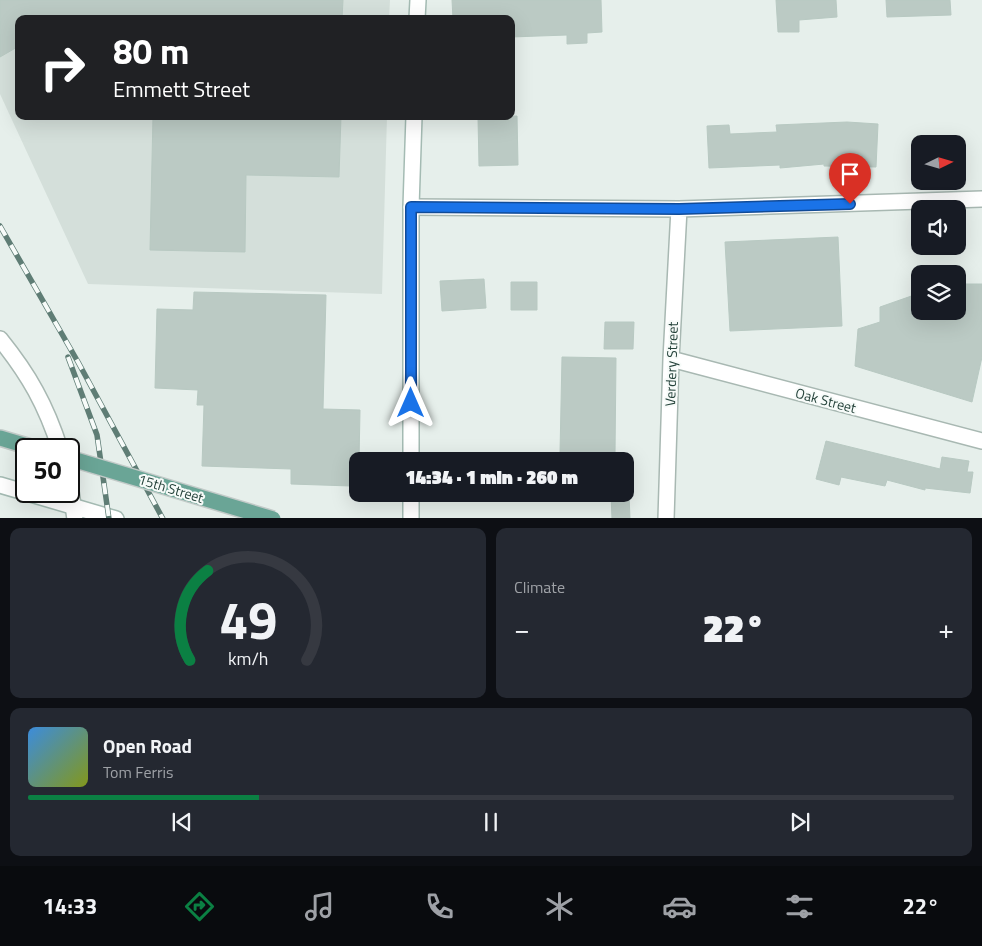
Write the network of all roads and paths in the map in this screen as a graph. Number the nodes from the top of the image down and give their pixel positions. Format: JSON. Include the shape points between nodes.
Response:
{"nodes":[{"id":1,"x":418,"y":0,"type":"edge"},
{"id":2,"x":417,"y":15,"type":"edge"},
{"id":3,"x":414,"y":120,"type":"edge"},
{"id":4,"x":982,"y":199,"type":"edge"},
{"id":5,"x":411,"y":207,"type":"junction"},
{"id":6,"x":679,"y":209,"type":"junction"},
{"id":7,"x":0,"y":339,"type":"edge"},
{"id":8,"x":671,"y":358,"type":"junction"},
{"id":9,"x":57,"y":438,"type":"edge"},
{"id":10,"x":982,"y":441,"type":"edge"},
{"id":11,"x":411,"y":452,"type":"edge"},
{"id":12,"x":80,"y":461,"type":"edge"},
{"id":13,"x":0,"y":485,"type":"edge"},
{"id":14,"x":411,"y":502,"type":"edge"},
{"id":15,"x":75,"y":513,"type":"edge"},
{"id":16,"x":116,"y":518,"type":"edge"},
{"id":17,"x":273,"y":518,"type":"edge"},
{"id":18,"x":411,"y":518,"type":"edge"},
{"id":19,"x":666,"y":518,"type":"edge"}],
"edges":[{"from":1,"to":2,"type":"street"},
{"from":3,"to":5,"type":"street"},
{"from":4,"to":6,"type":"street"},
{"from":5,"to":6,"type":"street"},
{"from":5,"to":11,"type":"street"},
{"from":6,"to":8,"type":"street","name":"Verdery Street"},
{"from":7,"to":9,"type":"street","via":[[41,397]]},
{"from":8,"to":10,"type":"street","name":"Oak Street"},
{"from":8,"to":19,"type":"street","name":"Verdery Street"},
{"from":12,"to":17,"type":"main road","name":"15th Street","bridge":true},
{"from":13,"to":15,"type":"street"},
{"from":14,"to":18,"type":"street"},
{"from":15,"to":16,"type":"street"}]}
